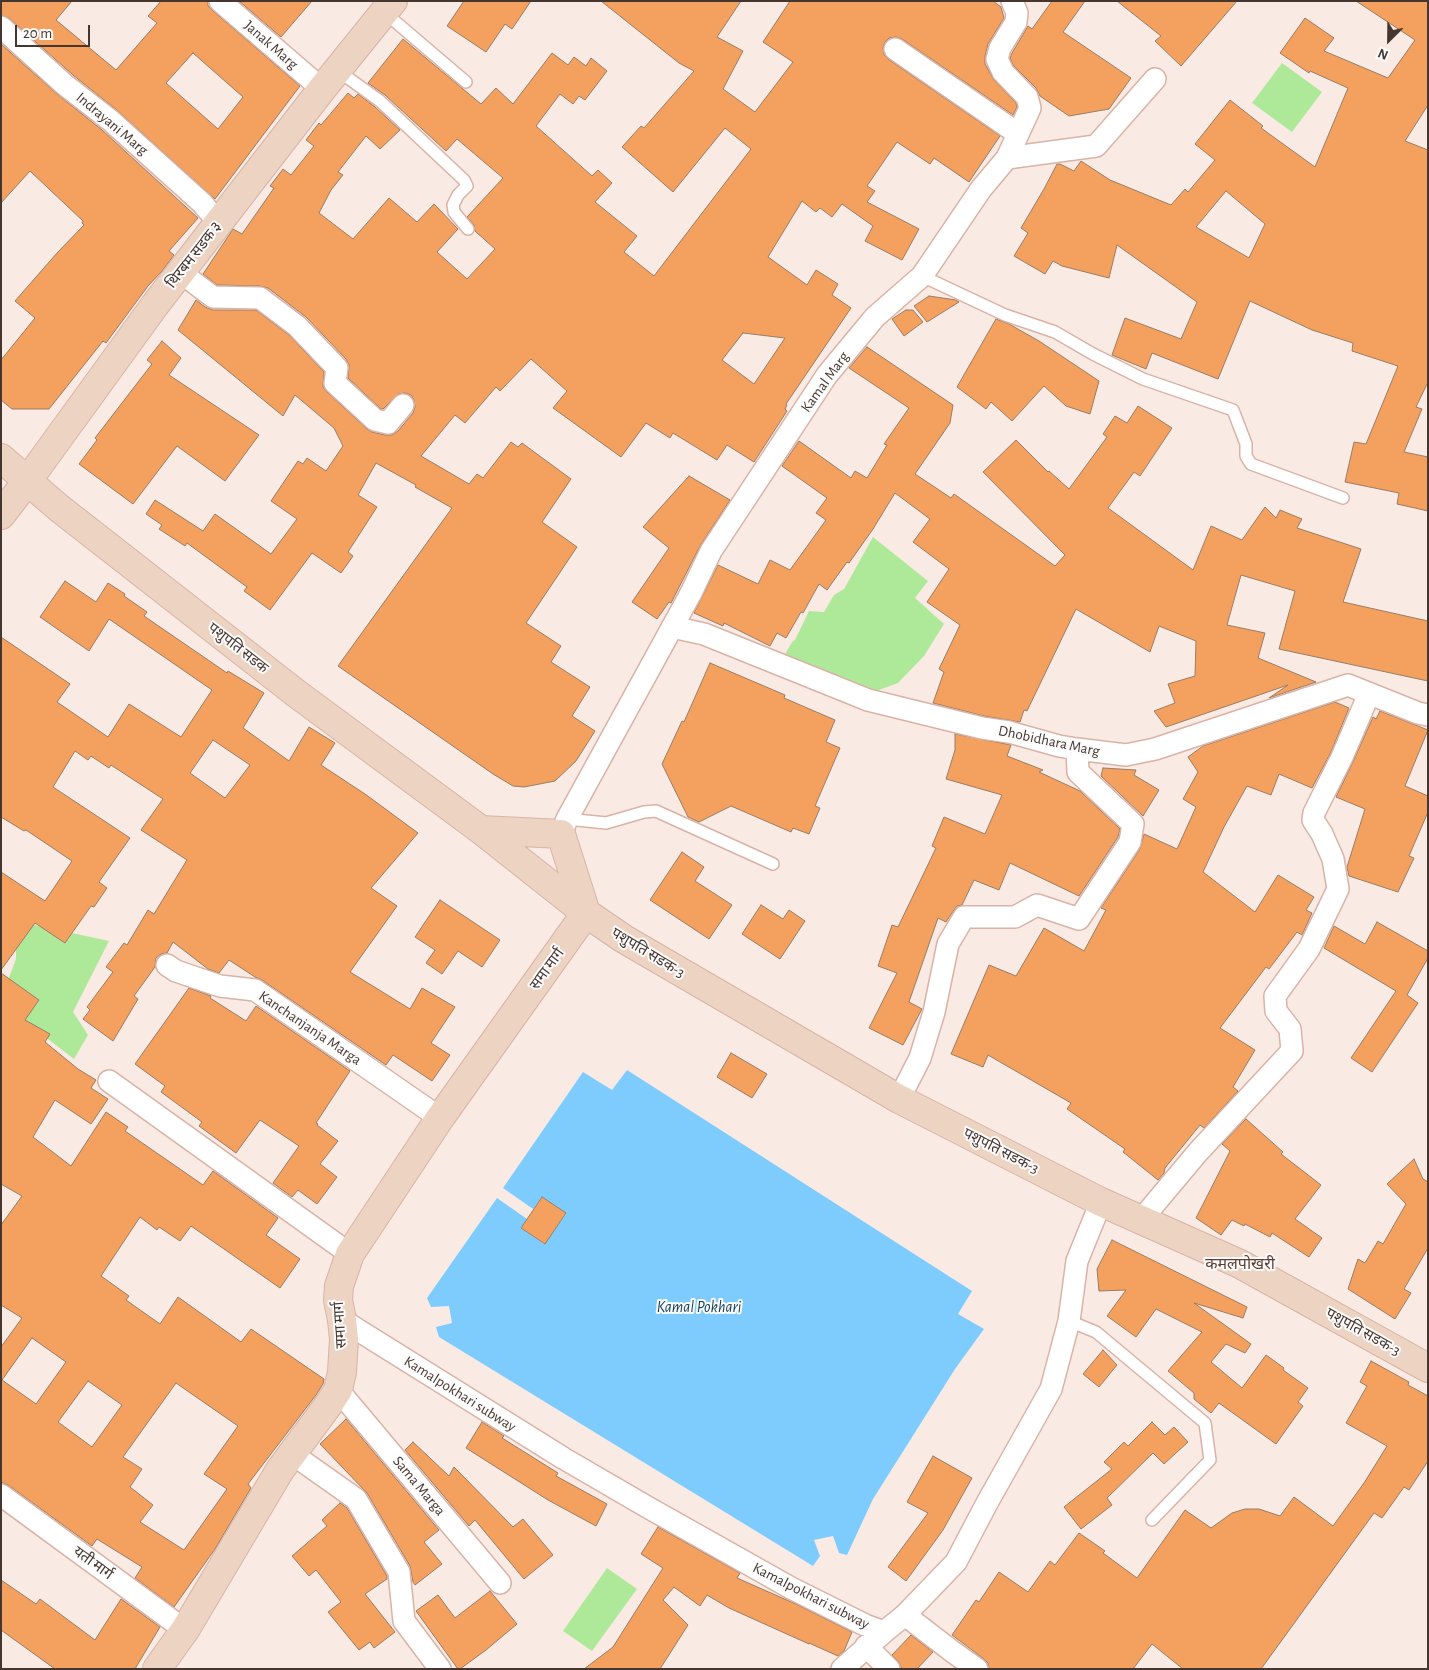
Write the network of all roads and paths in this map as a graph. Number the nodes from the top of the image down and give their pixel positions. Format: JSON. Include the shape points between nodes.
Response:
{"nodes":[{"id":1,"x":220,"y":1,"type":"edge"},
{"id":2,"x":1012,"y":1,"type":"edge"},
{"id":3,"x":388,"y":7,"type":"edge"},
{"id":4,"x":1,"y":27,"type":"edge"},
{"id":5,"x":894,"y":49,"type":"dead end"},
{"id":6,"x":1155,"y":79,"type":"dead end"},
{"id":7,"x":330,"y":80,"type":"junction"},
{"id":8,"x":466,"y":82,"type":"dead end"},
{"id":9,"x":1017,"y":134,"type":"junction"},
{"id":10,"x":1007,"y":158,"type":"junction"},
{"id":11,"x":219,"y":223,"type":"junction"},
{"id":12,"x":468,"y":229,"type":"dead end"},
{"id":13,"x":180,"y":272,"type":"junction"},
{"id":14,"x":922,"y":276,"type":"junction"},
{"id":15,"x":403,"y":405,"type":"dead end"},
{"id":16,"x":1,"y":458,"type":"edge"},
{"id":17,"x":28,"y":480,"type":"junction"},
{"id":18,"x":1343,"y":498,"type":"dead end"},
{"id":19,"x":1,"y":515,"type":"edge"},
{"id":20,"x":672,"y":627,"type":"junction"},
{"id":21,"x":1369,"y":694,"type":"junction"},
{"id":22,"x":1428,"y":715,"type":"edge"},
{"id":23,"x":1077,"y":749,"type":"junction"},
{"id":24,"x":564,"y":826,"type":"junction"},
{"id":25,"x":481,"y":830,"type":"junction"},
{"id":26,"x":774,"y":864,"type":"dead end"},
{"id":27,"x":586,"y":914,"type":"junction"},
{"id":28,"x":167,"y":965,"type":"dead end"},
{"id":29,"x":109,"y":1081,"type":"dead end"},
{"id":30,"x":899,"y":1099,"type":"junction"},
{"id":31,"x":440,"y":1118,"type":"junction"},
{"id":32,"x":1101,"y":1202,"type":"junction"},
{"id":33,"x":1141,"y":1220,"type":"junction"},
{"id":34,"x":350,"y":1254,"type":"junction"},
{"id":35,"x":342,"y":1320,"type":"junction"},
{"id":36,"x":1069,"y":1321,"type":"junction"},
{"id":37,"x":1428,"y":1368,"type":"edge"},
{"id":38,"x":338,"y":1390,"type":"junction"},
{"id":39,"x":292,"y":1454,"type":"junction"},
{"id":40,"x":1,"y":1495,"type":"edge"},
{"id":41,"x":1152,"y":1520,"type":"dead end"},
{"id":42,"x":500,"y":1582,"type":"dead end"},
{"id":43,"x":905,"y":1615,"type":"junction"},
{"id":44,"x":185,"y":1630,"type":"junction"},
{"id":45,"x":884,"y":1632,"type":"junction"},
{"id":46,"x":866,"y":1646,"type":"junction"},
{"id":47,"x":157,"y":1669,"type":"edge"},
{"id":48,"x":440,"y":1669,"type":"edge"},
{"id":49,"x":842,"y":1669,"type":"edge"},
{"id":50,"x":889,"y":1669,"type":"edge"},
{"id":51,"x":977,"y":1669,"type":"edge"}],
"edges":[{"from":1,"to":7,"type":"street","name":"Janak Marg"},
{"from":2,"to":9,"type":"street","name":"Kamal Marg","via":[[1016,22],[997,59],[1003,72],[1027,96],[1030,108]]},
{"from":3,"to":7,"type":"main road","name":"थिरबम सडक ३"},
{"from":3,"to":8,"type":"lane"},
{"from":4,"to":11,"type":"street","name":"Indrayani Marg","via":[[65,85],[117,126],[202,203]]},
{"from":5,"to":9,"type":"street"},
{"from":6,"to":10,"type":"street","via":[[1096,146]]},
{"from":7,"to":11,"type":"main road","name":"थिरबम सडक ३"},
{"from":7,"to":12,"type":"lane","via":[[380,101],[464,180],[467,186],[453,205],[454,212]]},
{"from":9,"to":10,"type":"street","name":"Kamal Marg"},
{"from":10,"to":14,"type":"street","name":"Kamal Marg","via":[[981,189]]},
{"from":11,"to":13,"type":"main road","name":"थिरबम सडक ३"},
{"from":13,"to":15,"type":"street","via":[[213,297],[260,298],[289,320],[337,368],[335,383],[375,420],[388,423]]},
{"from":13,"to":17,"type":"main road","name":"थिरबम सडक ३"},
{"from":14,"to":18,"type":"lane","via":[[1005,315],[1055,332],[1143,379],[1233,410],[1251,464]]},
{"from":14,"to":20,"type":"street","name":"Kamal Marg","via":[[875,317],[827,375],[711,551]]},
{"from":16,"to":17,"type":"main road","name":"पशुपति सडक"},
{"from":17,"to":19,"type":"main road","name":"थिरबम सडक ३"},
{"from":17,"to":25,"type":"main road","name":"पशुपति सडक","via":[[59,508],[297,694]]},
{"from":20,"to":23,"type":"street","name":"Dhobidhara Marg","via":[[704,634],[868,700]]},
{"from":20,"to":24,"type":"street","name":"Kamal Marg"},
{"from":21,"to":22,"type":"street","name":"Dhobidhara Marg"},
{"from":21,"to":23,"type":"street","name":"Dhobidhara Marg","via":[[1348,685],[1155,749],[1126,755]]},
{"from":21,"to":33,"type":"street","via":[[1314,813],[1313,820],[1334,859],[1338,889],[1309,949],[1275,996],[1276,1012],[1290,1029],[1292,1051],[1198,1152]]},
{"from":23,"to":30,"type":"street","via":[[1078,772],[1133,824],[1130,842],[1079,919],[1037,905],[1015,916],[964,917],[948,944],[934,1012],[920,1058]]},
{"from":24,"to":25,"type":"main road"},
{"from":24,"to":26,"type":"lane","via":[[606,822],[656,811]]},
{"from":24,"to":27,"type":"main road"},
{"from":25,"to":27,"type":"main road","name":"पशुपति सडक"},
{"from":27,"to":30,"type":"main road","name":"पशुपति सडक-3"},
{"from":27,"to":31,"type":"main road","name":"समा मार्ग"},
{"from":28,"to":31,"type":"street","name":"Kanchanjanja Marga","via":[[220,986],[255,990]]},
{"from":29,"to":34,"type":"street"},
{"from":30,"to":32,"type":"main road","name":"पशुपति सडक-3"},
{"from":31,"to":34,"type":"main road","name":"समा मार्ग"},
{"from":32,"to":33,"type":"main road","name":"पशुपति सडक-3"},
{"from":32,"to":36,"type":"street","name":"Kamalpokhari subway","via":[[1077,1261]]},
{"from":33,"to":37,"type":"main road","name":"पशुपति सडक-3","via":[[1240,1264]]},
{"from":34,"to":35,"type":"main road","name":"समा मार्ग","via":[[338,1293]]},
{"from":35,"to":38,"type":"main road","name":"समा मार्ग","via":[[344,1339]]},
{"from":35,"to":45,"type":"street","name":"Kamalpokhari subway","via":[[649,1508],[791,1588]]},
{"from":36,"to":41,"type":"lane","via":[[1096,1332],[1205,1423],[1210,1460]]},
{"from":36,"to":43,"type":"street","name":"Kamalpokhari subway","via":[[1052,1389],[956,1562]]},
{"from":38,"to":39,"type":"main road","name":"समा मार्ग"},
{"from":38,"to":42,"type":"street","name":"Sama Marga"},
{"from":39,"to":44,"type":"main road","name":"समा मार्ग"},
{"from":39,"to":48,"type":"street","via":[[356,1499],[398,1572],[404,1621]]},
{"from":40,"to":44,"type":"street","name":"यती मार्ग"},
{"from":43,"to":45,"type":"street","name":"Kamalpokhari subway"},
{"from":43,"to":51,"type":"street"},
{"from":44,"to":47,"type":"main road","name":"समा मार्ग"},
{"from":45,"to":46,"type":"street"},
{"from":46,"to":49,"type":"street"},
{"from":46,"to":50,"type":"street"}]}
